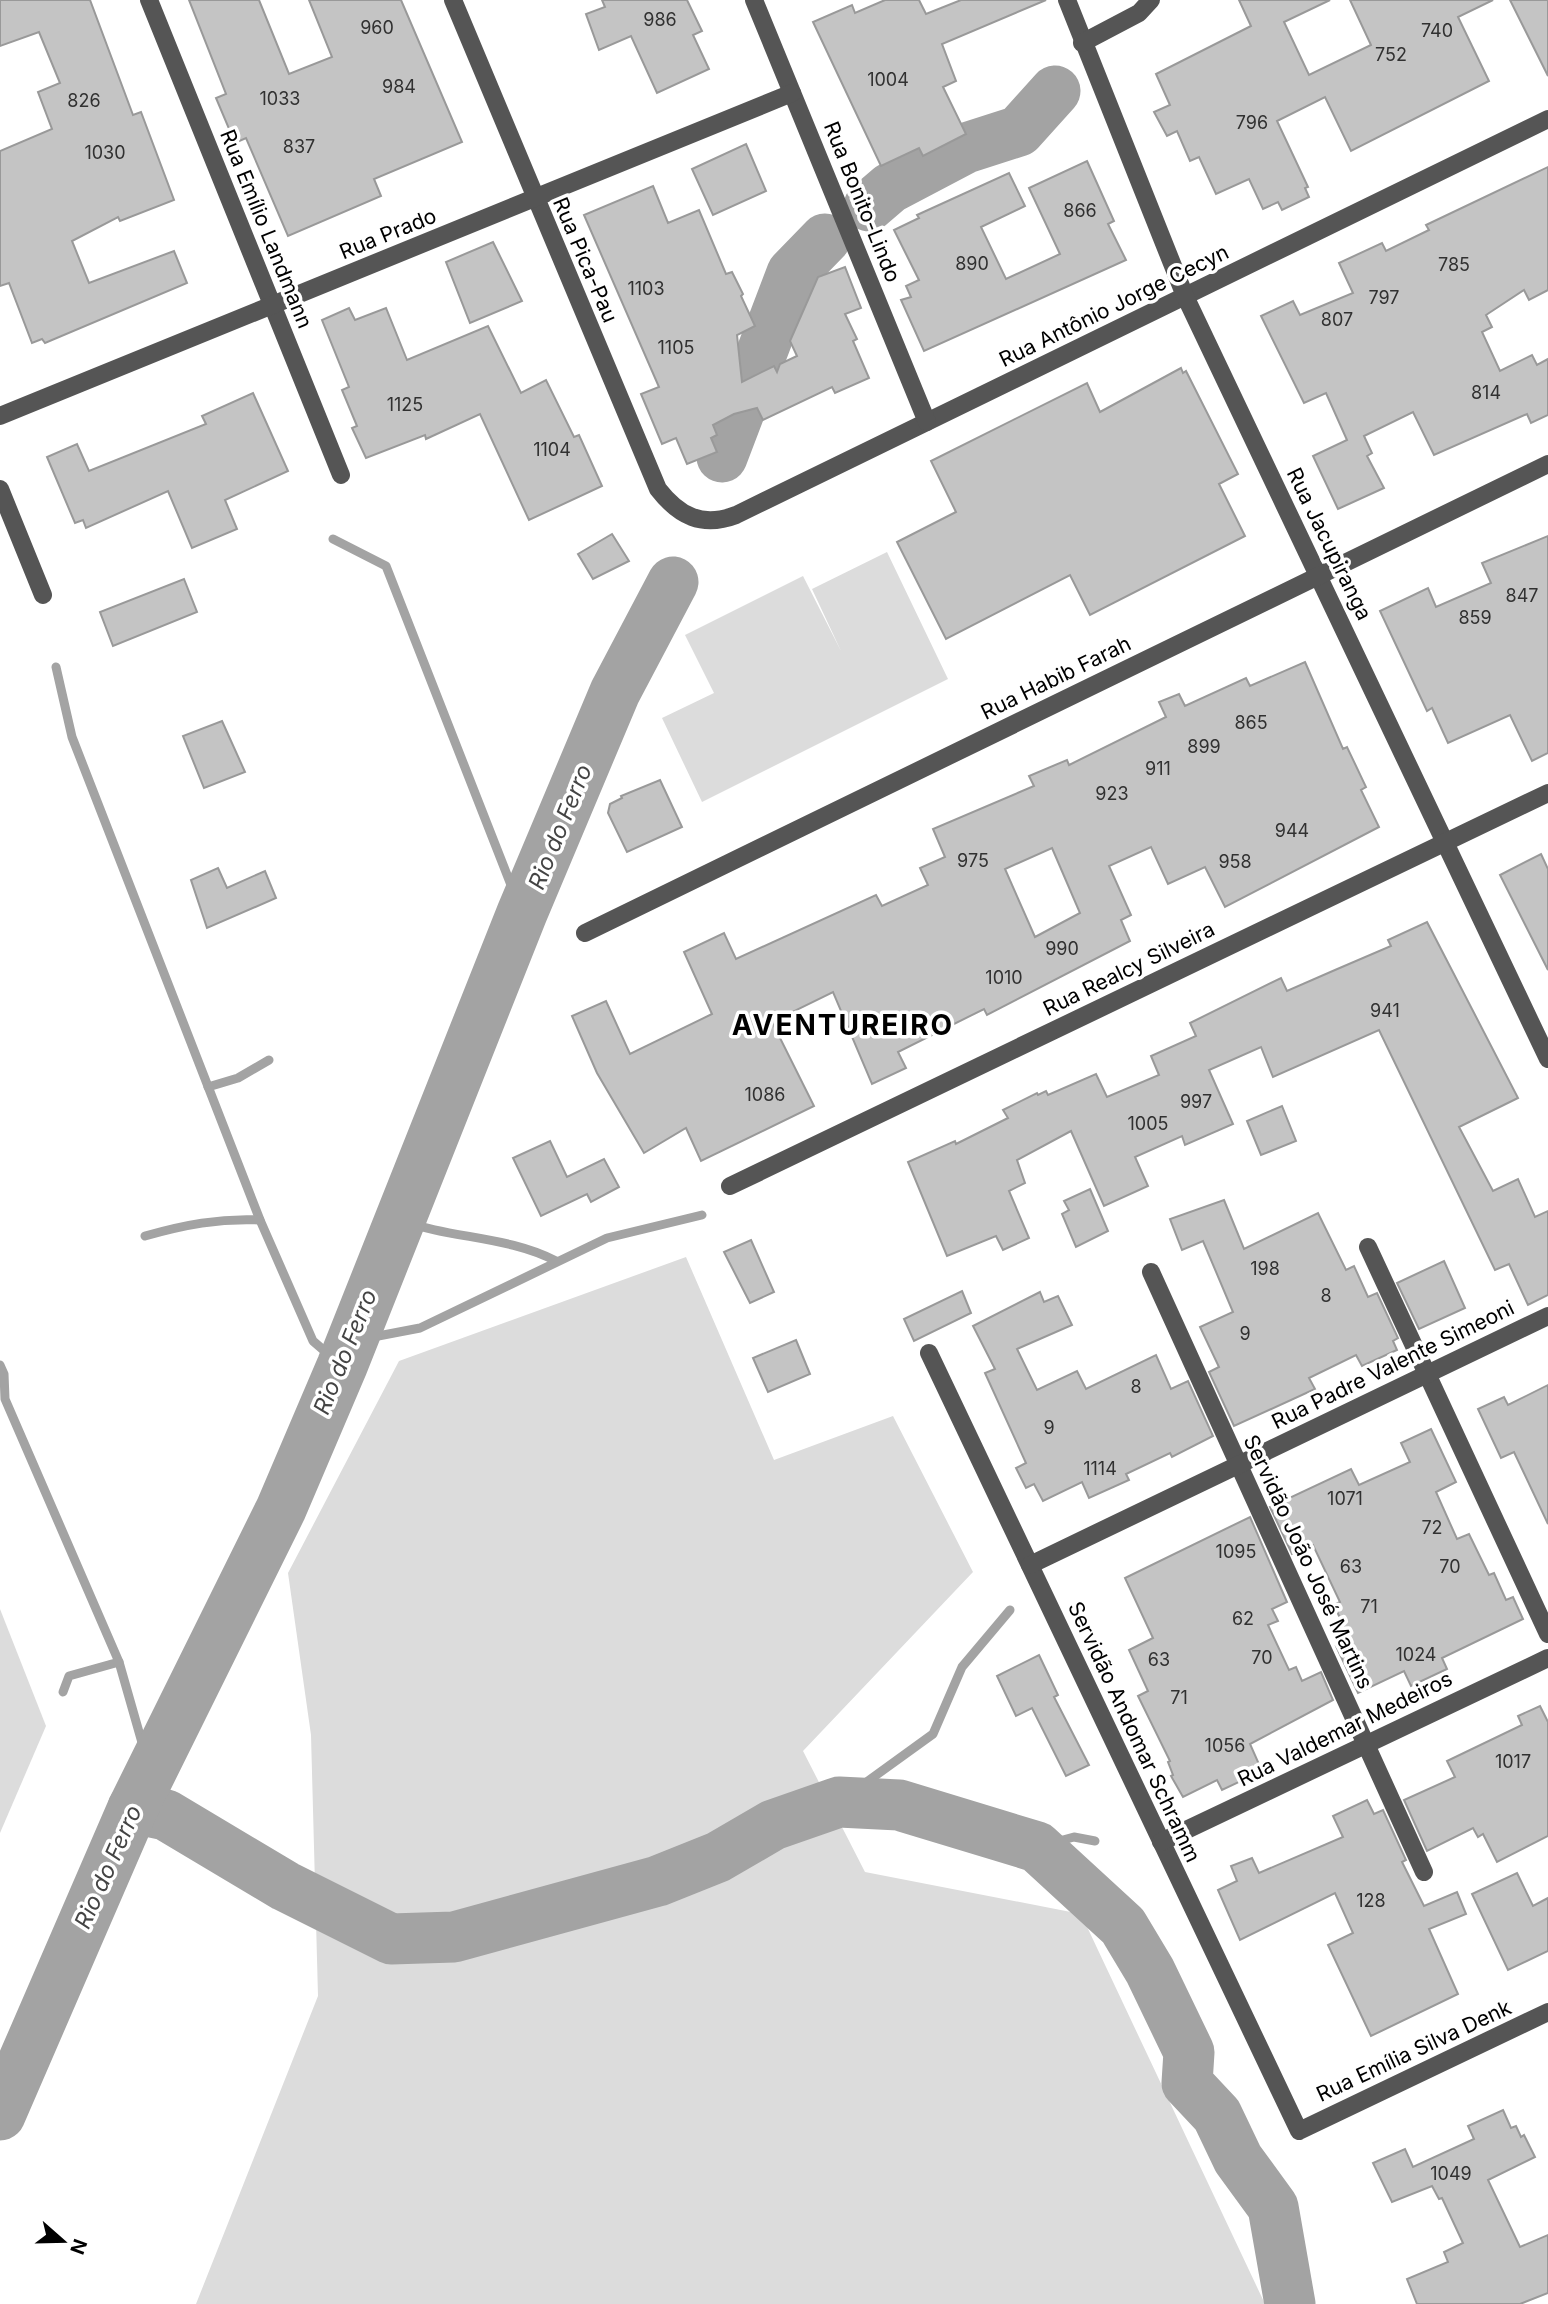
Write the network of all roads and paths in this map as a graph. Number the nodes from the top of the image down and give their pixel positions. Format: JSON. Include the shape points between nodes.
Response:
{"nodes":[{"id":1,"x":149,"y":0,"type":"edge"},
{"id":2,"x":453,"y":0,"type":"edge"},
{"id":3,"x":754,"y":0,"type":"edge"},
{"id":4,"x":1067,"y":0,"type":"edge"},
{"id":5,"x":1151,"y":0,"type":"edge"},
{"id":6,"x":1082,"y":43,"type":"junction"},
{"id":7,"x":792,"y":93,"type":"junction"},
{"id":8,"x":1548,"y":120,"type":"edge"},
{"id":9,"x":534,"y":198,"type":"junction"},
{"id":10,"x":1185,"y":296,"type":"junction"},
{"id":11,"x":272,"y":305,"type":"junction"},
{"id":12,"x":0,"y":416,"type":"edge"},
{"id":13,"x":927,"y":422,"type":"junction"},
{"id":14,"x":1548,"y":464,"type":"edge"},
{"id":15,"x":341,"y":475,"type":"dead end"},
{"id":16,"x":0,"y":489,"type":"edge"},
{"id":17,"x":697,"y":520,"type":"joint"},
{"id":18,"x":1319,"y":576,"type":"junction"},
{"id":19,"x":43,"y":595,"type":"dead end"},
{"id":20,"x":1548,"y":793,"type":"edge"},
{"id":21,"x":1446,"y":842,"type":"junction"},
{"id":22,"x":585,"y":933,"type":"dead end"},
{"id":23,"x":1548,"y":1059,"type":"edge"},
{"id":24,"x":730,"y":1185,"type":"dead end"},
{"id":25,"x":1368,"y":1247,"type":"dead end"},
{"id":26,"x":1150,"y":1272,"type":"dead end"},
{"id":27,"x":1548,"y":1315,"type":"edge"},
{"id":28,"x":929,"y":1353,"type":"dead end"},
{"id":29,"x":1427,"y":1374,"type":"junction"},
{"id":30,"x":1238,"y":1464,"type":"junction"},
{"id":31,"x":1030,"y":1565,"type":"junction"},
{"id":32,"x":1548,"y":1634,"type":"edge"},
{"id":33,"x":1548,"y":1658,"type":"edge"},
{"id":34,"x":1366,"y":1745,"type":"junction"},
{"id":35,"x":1161,"y":1842,"type":"junction"},
{"id":36,"x":1424,"y":1872,"type":"dead end"},
{"id":37,"x":1548,"y":2012,"type":"edge"},
{"id":38,"x":1299,"y":2131,"type":"joint"}],
"edges":[{"from":1,"to":11,"type":"street","name":"Rua Emílio Landmann"},
{"from":2,"to":9,"type":"street","name":"Rua Pica-Pau"},
{"from":3,"to":7,"type":"street","name":"Rua Bonito-Lindo"},
{"from":4,"to":6,"type":"street","name":"Rua Jacupiranga"},
{"from":5,"to":6,"type":"street","via":[[1139,13]]},
{"from":6,"to":10,"type":"street","name":"Rua Jacupiranga"},
{"from":7,"to":9,"type":"street","name":"Rua Prado"},
{"from":7,"to":13,"type":"street","name":"Rua Bonito-Lindo"},
{"from":8,"to":10,"type":"street","name":"Rua Antônio Jorge Cecyn"},
{"from":9,"to":11,"type":"street","name":"Rua Prado"},
{"from":9,"to":17,"type":"street","name":"Rua Pica-Pau","via":[[658,489],[681,513]]},
{"from":10,"to":13,"type":"street","name":"Rua Antônio Jorge Cecyn"},
{"from":10,"to":18,"type":"street","name":"Rua Jacupiranga"},
{"from":11,"to":12,"type":"street","name":"Rua Prado"},
{"from":11,"to":15,"type":"street","name":"Rua Emílio Landmann"},
{"from":13,"to":17,"type":"street","name":"Rua Antônio Jorge Cecyn","via":[[736,515]]},
{"from":14,"to":18,"type":"street","name":"Rua Habib Farah"},
{"from":16,"to":19,"type":"street"},
{"from":18,"to":21,"type":"street","name":"Rua Jacupiranga"},
{"from":18,"to":22,"type":"street","name":"Rua Habib Farah"},
{"from":20,"to":21,"type":"street","name":"Rua Realcy Silveira"},
{"from":21,"to":23,"type":"street","name":"Rua Jacupiranga"},
{"from":21,"to":24,"type":"street","name":"Rua Realcy Silveira"},
{"from":25,"to":29,"type":"street"},
{"from":26,"to":30,"type":"street","name":"Servidão João José Martins"},
{"from":27,"to":29,"type":"street","name":"Rua Padre Valente Simeoni"},
{"from":28,"to":31,"type":"street","name":"Servidão Andomar Schramm"},
{"from":29,"to":30,"type":"street","name":"Rua Padre Valente Simeoni"},
{"from":29,"to":32,"type":"street"},
{"from":30,"to":31,"type":"street","name":"Rua Padre Valente Simeoni"},
{"from":30,"to":34,"type":"street","name":"Servidão João José Martins"},
{"from":31,"to":35,"type":"street","name":"Servidão Andomar Schramm"},
{"from":33,"to":34,"type":"street","name":"Rua Valdemar Medeiros"},
{"from":34,"to":35,"type":"street","name":"Rua Valdemar Medeiros"},
{"from":34,"to":36,"type":"street","name":"Servidão João José Martins"},
{"from":35,"to":38,"type":"street","name":"Servidão Andomar Schramm"},
{"from":37,"to":38,"type":"street","name":"Rua Emília Silva Denk"}]}
